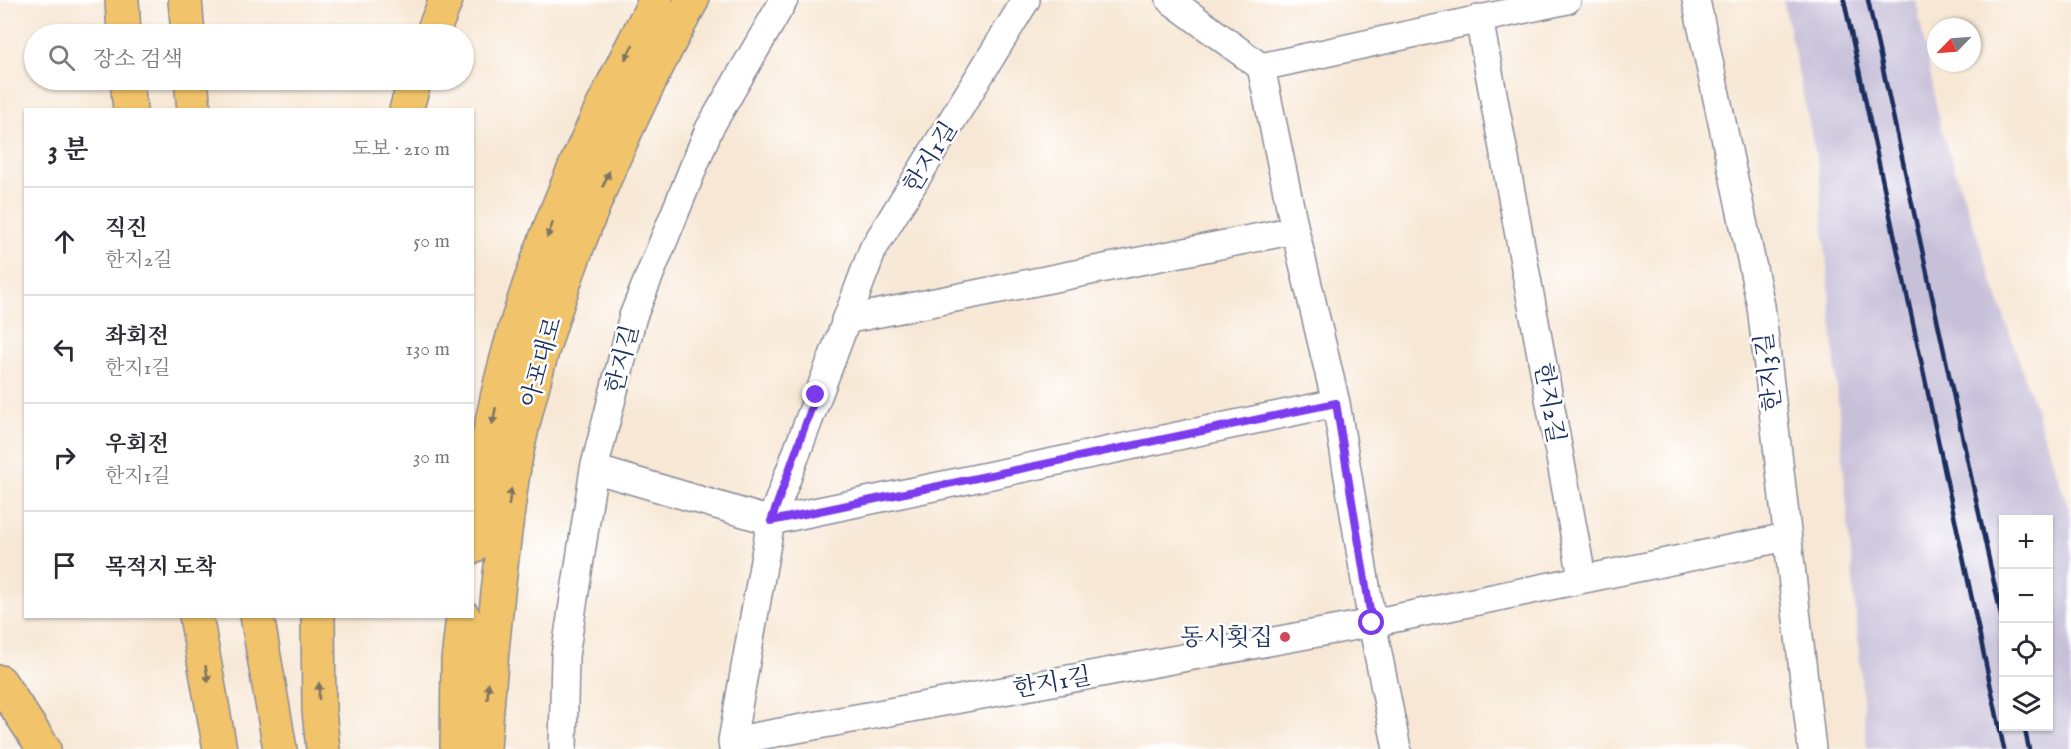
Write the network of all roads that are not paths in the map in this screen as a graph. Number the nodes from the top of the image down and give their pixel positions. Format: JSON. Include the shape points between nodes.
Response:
{"nodes":[{"id":1,"x":122,"y":0,"type":"edge"},
{"id":2,"x":185,"y":0,"type":"edge"},
{"id":3,"x":446,"y":0,"type":"edge"},
{"id":4,"x":656,"y":0,"type":"edge"},
{"id":5,"x":692,"y":0,"type":"edge"},
{"id":6,"x":784,"y":0,"type":"edge"},
{"id":7,"x":1026,"y":0,"type":"edge"},
{"id":8,"x":1170,"y":0,"type":"edge"},
{"id":9,"x":1567,"y":0,"type":"edge"},
{"id":10,"x":1696,"y":0,"type":"edge"},
{"id":11,"x":1479,"y":18,"type":"junction"},
{"id":12,"x":123,"y":24,"type":"edge"},
{"id":13,"x":187,"y":24,"type":"edge"},
{"id":14,"x":436,"y":24,"type":"edge"},
{"id":15,"x":1261,"y":67,"type":"junction"},
{"id":16,"x":129,"y":90,"type":"edge"},
{"id":17,"x":192,"y":90,"type":"edge"},
{"id":18,"x":412,"y":90,"type":"edge"},
{"id":19,"x":130,"y":108,"type":"edge"},
{"id":20,"x":194,"y":108,"type":"edge"},
{"id":21,"x":407,"y":108,"type":"edge"},
{"id":22,"x":1295,"y":230,"type":"junction"},
{"id":23,"x":845,"y":320,"type":"junction"},
{"id":24,"x":1336,"y":403,"type":"junction"},
{"id":25,"x":594,"y":469,"type":"junction"},
{"id":26,"x":771,"y":521,"type":"junction"},
{"id":27,"x":474,"y":532,"type":"edge"},
{"id":28,"x":1787,"y":537,"type":"junction"},
{"id":29,"x":1582,"y":577,"type":"junction"},
{"id":30,"x":196,"y":618,"type":"edge"},
{"id":31,"x":257,"y":618,"type":"edge"},
{"id":32,"x":318,"y":618,"type":"edge"},
{"id":33,"x":464,"y":618,"type":"edge"},
{"id":34,"x":1372,"y":623,"type":"junction"},
{"id":35,"x":0,"y":682,"type":"edge"},
{"id":36,"x":733,"y":745,"type":"edge"},
{"id":37,"x":44,"y":749,"type":"edge"},
{"id":38,"x":220,"y":749,"type":"edge"},
{"id":39,"x":280,"y":749,"type":"edge"},
{"id":40,"x":323,"y":749,"type":"edge"},
{"id":41,"x":457,"y":749,"type":"edge"},
{"id":42,"x":484,"y":749,"type":"edge"},
{"id":43,"x":563,"y":749,"type":"edge"},
{"id":44,"x":1396,"y":749,"type":"edge"},
{"id":45,"x":1812,"y":749,"type":"edge"}],
"edges":[{"from":1,"to":12,"type":"main road"},
{"from":2,"to":13,"type":"main road"},
{"from":3,"to":14,"type":"main road"},
{"from":4,"to":27,"type":"main road","name":"아포대로","one_way":true,"via":[[578,155],[529,286],[502,377]]},
{"from":42,"to":5,"type":"main road","name":"아포대로","one_way":true,"via":[[492,634],[513,476],[537,369],[560,296],[607,177],[661,55]]},
{"from":6,"to":25,"type":"street","name":"한지길","via":[[709,129],[633,316]]},
{"from":7,"to":23,"type":"street","name":"한지1길","via":[[873,249]]},
{"from":8,"to":15,"type":"street"},
{"from":9,"to":11,"type":"street"},
{"from":10,"to":28,"type":"street","name":"한지3길","via":[[1761,306]]},
{"from":11,"to":15,"type":"street"},
{"from":11,"to":29,"type":"street","name":"한지2길"},
{"from":15,"to":22,"type":"street"},
{"from":16,"to":19,"type":"main road"},
{"from":17,"to":20,"type":"main road"},
{"from":18,"to":21,"type":"main road"},
{"from":22,"to":23,"type":"street"},
{"from":22,"to":24,"type":"street"},
{"from":23,"to":26,"type":"street","name":"한지1길"},
{"from":24,"to":26,"type":"street"},
{"from":24,"to":34,"type":"street"},
{"from":25,"to":26,"type":"street"},
{"from":25,"to":43,"type":"street","name":"한지길","via":[[565,656]]},
{"from":26,"to":36,"type":"street","name":"한지1길"},
{"from":28,"to":29,"type":"street"},
{"from":28,"to":45,"type":"street","name":"한지3길"},
{"from":29,"to":34,"type":"street"},
{"from":30,"to":38,"type":"main road","one_way":true},
{"from":31,"to":39,"type":"main road"},
{"from":40,"to":32,"type":"main road","one_way":true},
{"from":33,"to":41,"type":"main road","via":[[458,662]]},
{"from":34,"to":36,"type":"street","name":"한지1길"},
{"from":34,"to":44,"type":"street"},
{"from":35,"to":37,"type":"main road"}]}
